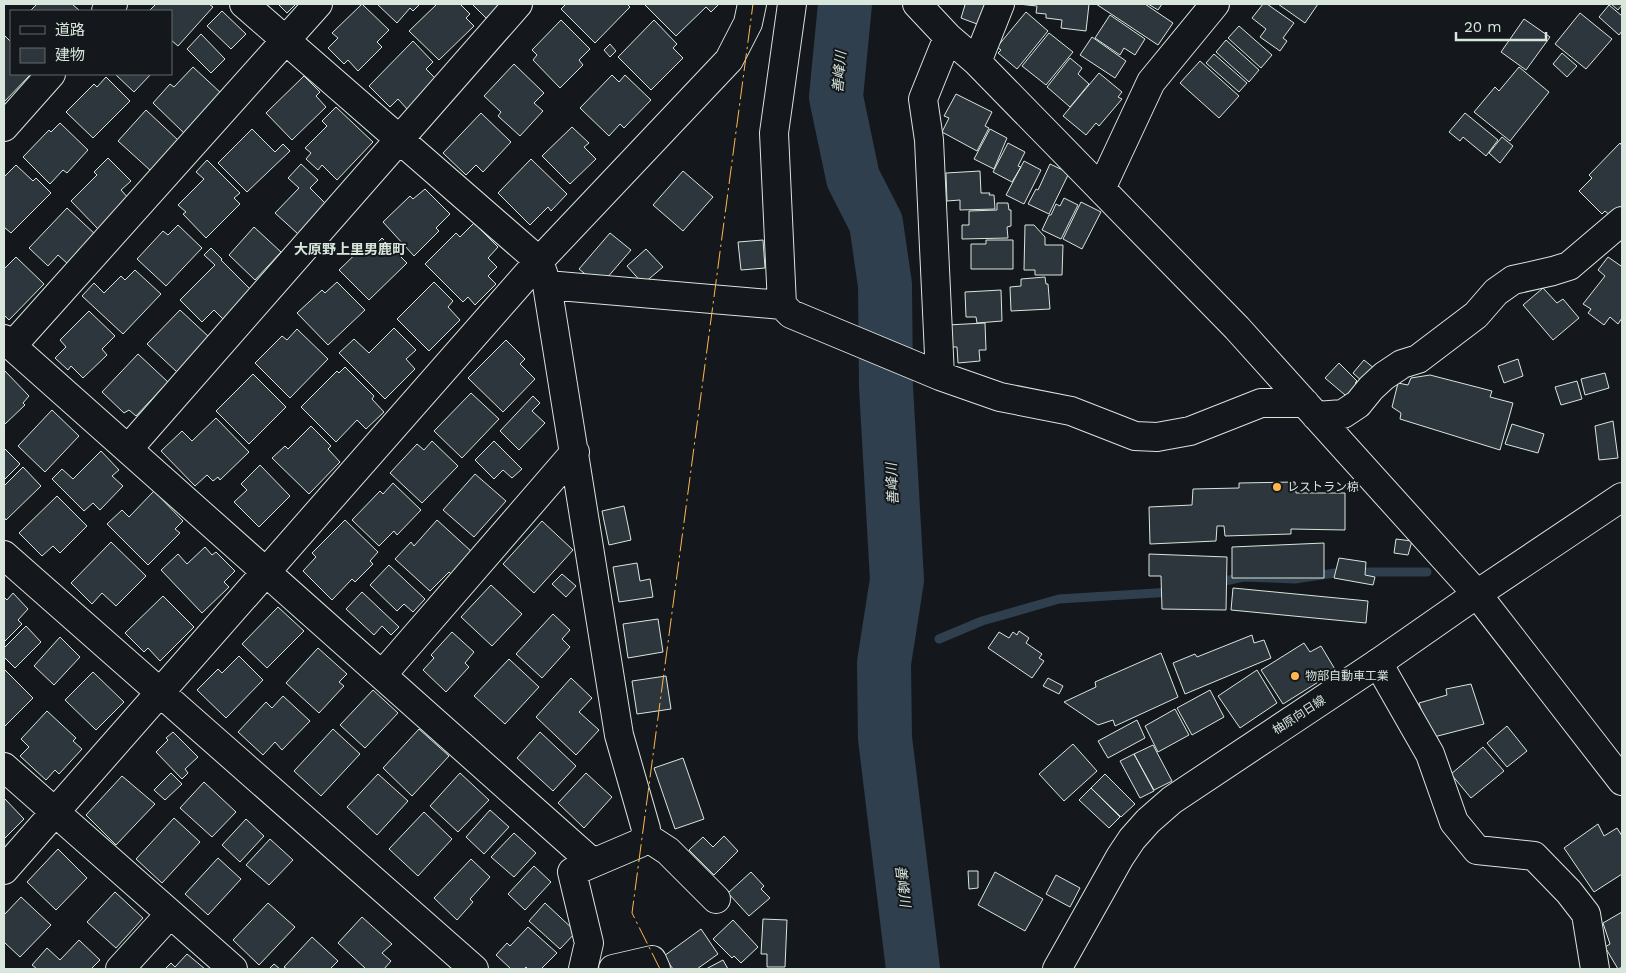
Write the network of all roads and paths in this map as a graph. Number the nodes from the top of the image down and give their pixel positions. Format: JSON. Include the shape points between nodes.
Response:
{"nodes":[{"id":1,"x":244,"y":4,"type":"edge"},
{"id":2,"x":318,"y":4,"type":"edge"},
{"id":3,"x":518,"y":4,"type":"edge"},
{"id":4,"x":752,"y":4,"type":"edge"},
{"id":5,"x":792,"y":4,"type":"edge"},
{"id":6,"x":917,"y":4,"type":"edge"},
{"id":7,"x":1000,"y":4,"type":"edge"},
{"id":8,"x":1215,"y":4,"type":"edge"},
{"id":9,"x":942,"y":30,"type":"junction"},
{"id":10,"x":286,"y":40,"type":"junction"},
{"id":11,"x":977,"y":62,"type":"junction"},
{"id":12,"x":50,"y":75,"type":"edge"},
{"id":13,"x":4,"y":127,"type":"edge"},
{"id":14,"x":400,"y":139,"type":"junction"},
{"id":15,"x":1101,"y":189,"type":"junction"},
{"id":16,"x":1622,"y":220,"type":"edge"},
{"id":17,"x":543,"y":273,"type":"junction"},
{"id":18,"x":787,"y":309,"type":"junction"},
{"id":19,"x":8,"y":342,"type":"edge"},
{"id":20,"x":940,"y":376,"type":"junction"},
{"id":21,"x":1310,"y":409,"type":"junction"},
{"id":22,"x":128,"y":449,"type":"junction"},
{"id":23,"x":575,"y":452,"type":"junction"},
{"id":24,"x":1622,"y":497,"type":"edge"},
{"id":25,"x":4,"y":554,"type":"edge"},
{"id":26,"x":266,"y":572,"type":"junction"},
{"id":27,"x":1476,"y":594,"type":"junction"},
{"id":28,"x":1378,"y":663,"type":"junction"},
{"id":29,"x":382,"y":675,"type":"junction"},
{"id":30,"x":160,"y":692,"type":"junction"},
{"id":31,"x":4,"y":767,"type":"edge"},
{"id":32,"x":1622,"y":781,"type":"edge"},
{"id":33,"x":55,"y":812,"type":"junction"},
{"id":34,"x":645,"y":836,"type":"junction"},
{"id":35,"x":594,"y":863,"type":"junction"},
{"id":36,"x":4,"y":870,"type":"edge"},
{"id":37,"x":716,"y":899,"type":"dead end"},
{"id":38,"x":170,"y":914,"type":"junction"},
{"id":39,"x":120,"y":969,"type":"edge"},
{"id":40,"x":233,"y":969,"type":"edge"},
{"id":41,"x":474,"y":969,"type":"edge"},
{"id":42,"x":583,"y":969,"type":"edge"},
{"id":43,"x":613,"y":969,"type":"edge"},
{"id":44,"x":656,"y":969,"type":"edge"},
{"id":45,"x":1057,"y":969,"type":"edge"},
{"id":46,"x":1595,"y":969,"type":"edge"}],
"edges":[{"from":1,"to":10,"type":"street"},
{"from":2,"to":10,"type":"street"},
{"from":3,"to":14,"type":"street"},
{"from":4,"to":17,"type":"street","via":[[748,23],[729,60]]},
{"from":5,"to":18,"type":"street","via":[[774,133]]},
{"from":6,"to":9,"type":"street"},
{"from":7,"to":11,"type":"street"},
{"from":8,"to":15,"type":"street","via":[[1151,82]]},
{"from":9,"to":11,"type":"street"},
{"from":9,"to":20,"type":"street","via":[[923,99],[930,140]]},
{"from":10,"to":14,"type":"street"},
{"from":10,"to":19,"type":"street"},
{"from":11,"to":15,"type":"street"},
{"from":12,"to":13,"type":"street"},
{"from":14,"to":17,"type":"street"},
{"from":14,"to":22,"type":"street"},
{"from":15,"to":21,"type":"street","via":[[1237,328]]},
{"from":16,"to":21,"type":"street","via":[[1569,266],[1513,280],[1496,292],[1476,315],[1418,359],[1402,364],[1384,376],[1358,404],[1343,414]]},
{"from":17,"to":18,"type":"street"},
{"from":17,"to":23,"type":"street"},
{"from":17,"to":26,"type":"street"},
{"from":18,"to":20,"type":"street"},
{"from":19,"to":22,"type":"street"},
{"from":20,"to":21,"type":"street","via":[[1000,397],[1071,411],[1135,436],[1157,437],[1190,431],[1261,403]]},
{"from":21,"to":27,"type":"street"},
{"from":22,"to":26,"type":"street"},
{"from":23,"to":29,"type":"street"},
{"from":23,"to":34,"type":"street","via":[[619,735],[646,829]]},
{"from":24,"to":27,"type":"street","name":"柚原向日線"},
{"from":25,"to":30,"type":"street"},
{"from":26,"to":29,"type":"street"},
{"from":26,"to":30,"type":"street"},
{"from":27,"to":28,"type":"street","name":"柚原向日線"},
{"from":27,"to":32,"type":"street"},
{"from":28,"to":45,"type":"street","name":"柚原向日線","via":[[1172,800],[1148,821],[1120,857]]},
{"from":28,"to":46,"type":"street","via":[[1430,754],[1454,822],[1477,850],[1534,856],[1546,868],[1586,914]]},
{"from":29,"to":35,"type":"street"},
{"from":30,"to":33,"type":"street"},
{"from":30,"to":41,"type":"street"},
{"from":31,"to":33,"type":"street"},
{"from":33,"to":36,"type":"street"},
{"from":33,"to":38,"type":"street"},
{"from":34,"to":35,"type":"street","via":[[640,843]]},
{"from":34,"to":37,"type":"street","via":[[668,851]]},
{"from":35,"to":42,"type":"street","via":[[572,872],[589,943]]},
{"from":38,"to":39,"type":"street"},
{"from":38,"to":40,"type":"street"},
{"from":43,"to":44,"type":"street","via":[[652,960]]}]}
